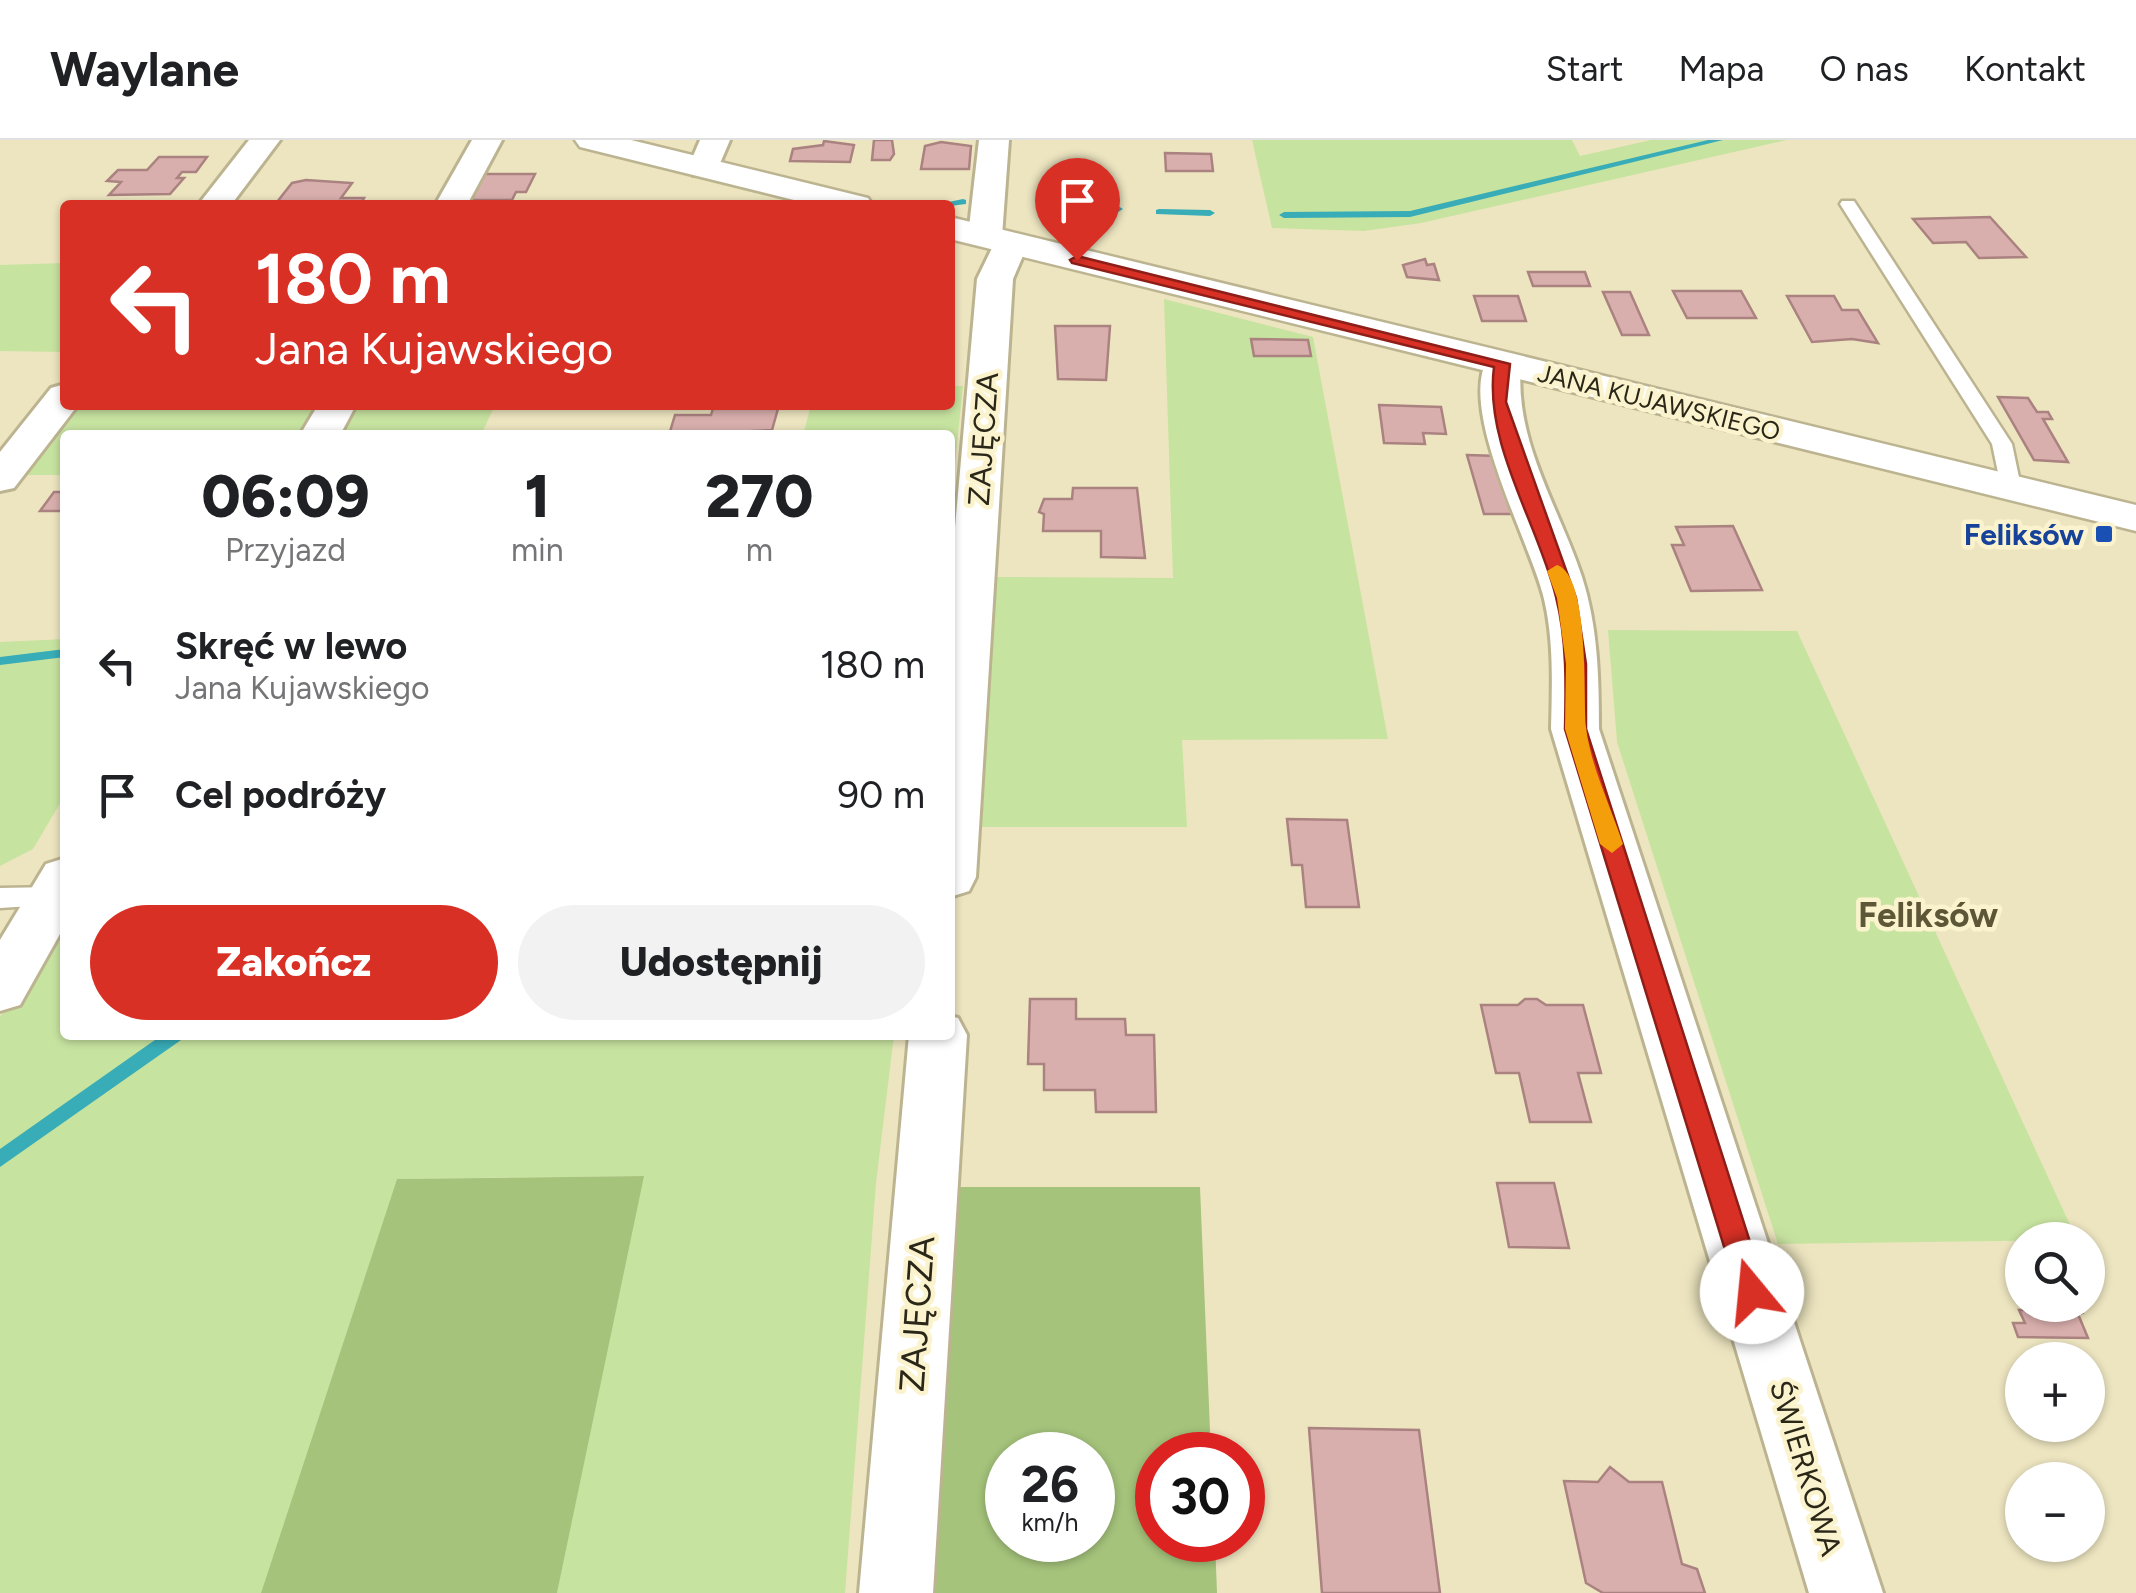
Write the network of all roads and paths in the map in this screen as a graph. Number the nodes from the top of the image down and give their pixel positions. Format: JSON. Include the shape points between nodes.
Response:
{"nodes":[{"id":1,"x":265,"y":140,"type":"edge"},
{"id":2,"x":487,"y":140,"type":"edge"},
{"id":3,"x":592,"y":140,"type":"edge"},
{"id":4,"x":994,"y":140,"type":"edge"},
{"id":5,"x":710,"y":154,"type":"edge"},
{"id":6,"x":218,"y":200,"type":"edge"},
{"id":7,"x":455,"y":200,"type":"edge"},
{"id":8,"x":842,"y":200,"type":"edge"},
{"id":9,"x":1848,"y":204,"type":"dead end"},
{"id":10,"x":982,"y":236,"type":"edge"},
{"id":11,"x":1502,"y":364,"type":"junction"},
{"id":12,"x":60,"y":402,"type":"edge"},
{"id":13,"x":0,"y":480,"type":"edge"},
{"id":14,"x":2011,"y":487,"type":"junction"},
{"id":15,"x":2136,"y":518,"type":"edge"},
{"id":16,"x":955,"y":811,"type":"edge"},
{"id":17,"x":59,"y":887,"type":"edge"},
{"id":18,"x":0,"y":898,"type":"edge"},
{"id":19,"x":0,"y":989,"type":"edge"},
{"id":20,"x":938,"y":1040,"type":"edge"},
{"id":21,"x":896,"y":1593,"type":"edge"},
{"id":22,"x":1846,"y":1593,"type":"edge"}],
"edges":[{"from":1,"to":6,"type":"street"},
{"from":2,"to":7,"type":"street"},
{"from":3,"to":5,"type":"main road"},
{"from":4,"to":10,"type":"street","name":"ZAJĘCZA"},
{"from":5,"to":8,"type":"main road"},
{"from":9,"to":14,"type":"lane","via":[[2002,444]]},
{"from":10,"to":11,"type":"main road","name":"JANA KUJAWSKIEGO"},
{"from":10,"to":16,"type":"street","name":"ZAJĘCZA","via":[[995,279]]},
{"from":11,"to":14,"type":"main road","name":"JANA KUJAWSKIEGO"},
{"from":11,"to":22,"type":"street","name":"ŚWIERKOWA","via":[[1498,402],[1566,598],[1576,729]]},
{"from":12,"to":13,"type":"street"},
{"from":14,"to":15,"type":"main road","name":"JANA KUJAWSKIEGO"},
{"from":17,"to":18,"type":"lane"},
{"from":17,"to":19,"type":"street"},
{"from":20,"to":21,"type":"street","name":"ZAJĘCZA"}]}
